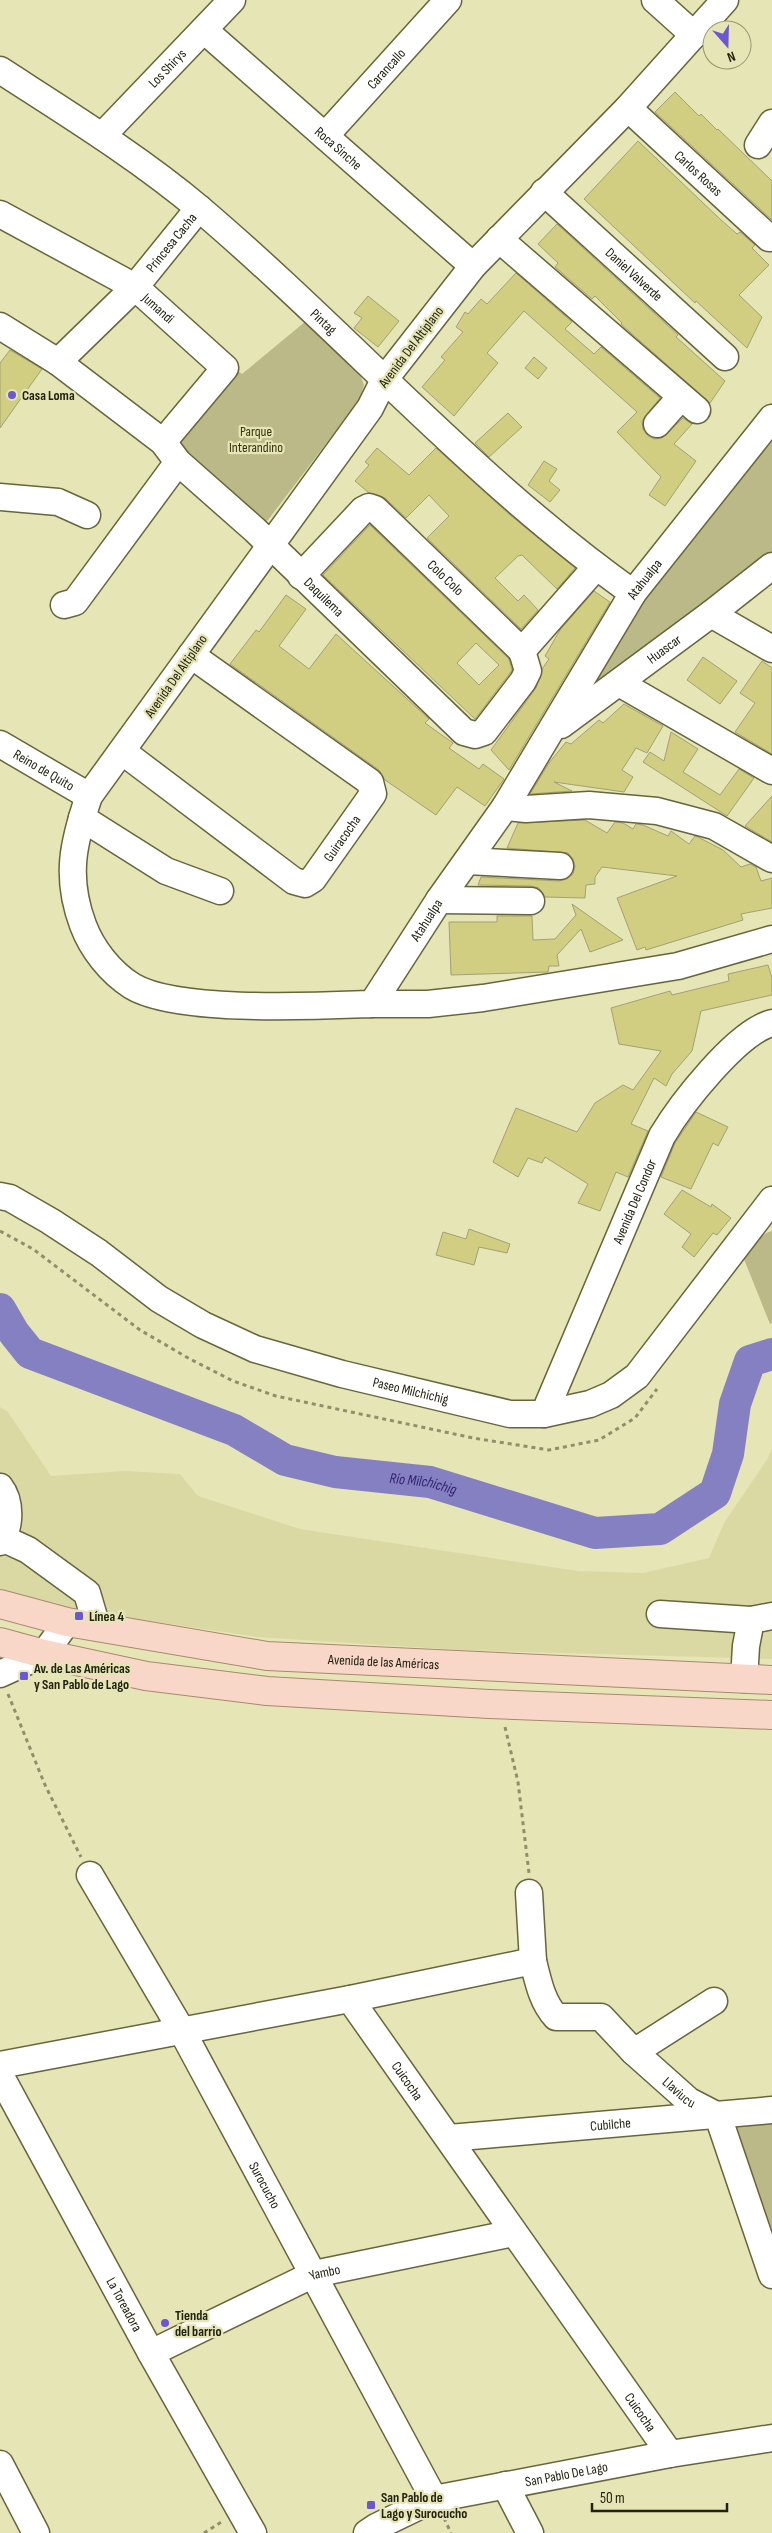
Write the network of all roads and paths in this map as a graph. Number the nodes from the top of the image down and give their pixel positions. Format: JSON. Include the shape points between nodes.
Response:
{"nodes":[{"id":1,"x":232,"y":0,"type":"edge"},
{"id":2,"x":448,"y":0,"type":"edge"},
{"id":3,"x":655,"y":0,"type":"edge"},
{"id":4,"x":725,"y":0,"type":"edge"},
{"id":5,"x":204,"y":30,"type":"junction"},
{"id":6,"x":694,"y":36,"type":"junction"},
{"id":7,"x":0,"y":70,"type":"edge"},
{"id":8,"x":628,"y":108,"type":"junction"},
{"id":9,"x":772,"y":123,"type":"edge"},
{"id":10,"x":102,"y":136,"type":"junction"},
{"id":11,"x":325,"y":136,"type":"junction"},
{"id":12,"x":758,"y":145,"type":"dead end"},
{"id":13,"x":544,"y":192,"type":"junction"},
{"id":14,"x":199,"y":208,"type":"junction"},
{"id":15,"x":0,"y":214,"type":"edge"},
{"id":16,"x":769,"y":238,"type":"dead end"},
{"id":17,"x":499,"y":239,"type":"junction"},
{"id":18,"x":473,"y":266,"type":"junction"},
{"id":19,"x":135,"y":287,"type":"junction"},
{"id":20,"x":0,"y":326,"type":"edge"},
{"id":21,"x":725,"y":357,"type":"dead end"},
{"id":22,"x":58,"y":362,"type":"junction"},
{"id":23,"x":384,"y":380,"type":"junction"},
{"id":24,"x":772,"y":418,"type":"edge"},
{"id":25,"x":657,"y":424,"type":"dead end"},
{"id":26,"x":171,"y":452,"type":"junction"},
{"id":27,"x":0,"y":497,"type":"edge"},
{"id":28,"x":87,"y":514,"type":"dead end"},
{"id":29,"x":270,"y":547,"type":"junction"},
{"id":30,"x":772,"y":566,"type":"edge"},
{"id":31,"x":596,"y":567,"type":"junction"},
{"id":32,"x":301,"y":576,"type":"junction"},
{"id":33,"x":633,"y":593,"type":"junction"},
{"id":34,"x":64,"y":605,"type":"dead end"},
{"id":35,"x":711,"y":614,"type":"junction"},
{"id":36,"x":772,"y":650,"type":"edge"},
{"id":37,"x":522,"y":651,"type":"junction"},
{"id":38,"x":191,"y":655,"type":"junction"},
{"id":39,"x":619,"y":683,"type":"junction"},
{"id":40,"x":552,"y":731,"type":"junction"},
{"id":41,"x":0,"y":744,"type":"edge"},
{"id":42,"x":123,"y":752,"type":"junction"},
{"id":43,"x":772,"y":771,"type":"edge"},
{"id":44,"x":85,"y":807,"type":"junction"},
{"id":45,"x":505,"y":807,"type":"junction"},
{"id":46,"x":772,"y":859,"type":"edge"},
{"id":47,"x":467,"y":860,"type":"junction"},
{"id":48,"x":560,"y":866,"type":"dead end"},
{"id":49,"x":220,"y":891,"type":"dead end"},
{"id":50,"x":439,"y":900,"type":"junction"},
{"id":51,"x":531,"y":901,"type":"dead end"},
{"id":52,"x":772,"y":939,"type":"edge"},
{"id":53,"x":372,"y":1004,"type":"junction"},
{"id":54,"x":772,"y":1023,"type":"edge"},
{"id":55,"x":0,"y":1196,"type":"edge"},
{"id":56,"x":772,"y":1200,"type":"edge"},
{"id":57,"x":544,"y":1414,"type":"junction"},
{"id":58,"x":0,"y":1487,"type":"edge"},
{"id":59,"x":1,"y":1540,"type":"edge"},
{"id":60,"x":0,"y":1604,"type":"edge"},
{"id":61,"x":660,"y":1614,"type":"dead end"},
{"id":62,"x":762,"y":1618,"type":"edge"},
{"id":63,"x":67,"y":1622,"type":"junction"},
{"id":64,"x":96,"y":1627,"type":"junction"},
{"id":65,"x":0,"y":1642,"type":"edge"},
{"id":66,"x":44,"y":1654,"type":"junction"},
{"id":67,"x":0,"y":1674,"type":"edge"},
{"id":68,"x":744,"y":1679,"type":"junction"},
{"id":69,"x":772,"y":1680,"type":"edge"},
{"id":70,"x":489,"y":1704,"type":"junction"},
{"id":71,"x":772,"y":1715,"type":"edge"},
{"id":72,"x":90,"y":1874,"type":"joint"},
{"id":73,"x":529,"y":1893,"type":"joint"},
{"id":74,"x":533,"y":1961,"type":"junction"},
{"id":75,"x":350,"y":1999,"type":"junction"},
{"id":76,"x":714,"y":2001,"type":"dead end"},
{"id":77,"x":182,"y":2031,"type":"junction"},
{"id":78,"x":634,"y":2052,"type":"junction"},
{"id":79,"x":0,"y":2065,"type":"edge"},
{"id":80,"x":0,"y":2075,"type":"edge"},
{"id":81,"x":772,"y":2110,"type":"edge"},
{"id":82,"x":718,"y":2116,"type":"junction"},
{"id":83,"x":449,"y":2138,"type":"junction"},
{"id":84,"x":514,"y":2233,"type":"junction"},
{"id":85,"x":314,"y":2274,"type":"junction"},
{"id":86,"x":772,"y":2275,"type":"edge"},
{"id":87,"x":151,"y":2353,"type":"junction"},
{"id":88,"x":772,"y":2438,"type":"edge"},
{"id":89,"x":670,"y":2454,"type":"junction"},
{"id":90,"x":0,"y":2464,"type":"edge"},
{"id":91,"x":505,"y":2485,"type":"junction"},
{"id":92,"x":434,"y":2499,"type":"junction"},
{"id":93,"x":36,"y":2533,"type":"edge"},
{"id":94,"x":253,"y":2533,"type":"edge"},
{"id":95,"x":368,"y":2533,"type":"edge"},
{"id":96,"x":530,"y":2533,"type":"edge"}],
"edges":[{"from":1,"to":5,"type":"street","name":"Los Shirys"},
{"from":2,"to":11,"type":"street","name":"Carancallo"},
{"from":3,"to":6,"type":"street"},
{"from":4,"to":6,"type":"street","name":"Avenida Del Altiplano"},
{"from":5,"to":10,"type":"street","name":"Los Shirys"},
{"from":5,"to":11,"type":"street","name":"Roca Sinche"},
{"from":6,"to":8,"type":"street","name":"Avenida Del Altiplano"},
{"from":7,"to":10,"type":"street","name":"Pintag"},
{"from":8,"to":13,"type":"street","name":"Avenida Del Altiplano"},
{"from":8,"to":16,"type":"street","name":"Carlos Rosas"},
{"from":9,"to":12,"type":"street"},
{"from":10,"to":14,"type":"street","name":"Pintag"},
{"from":11,"to":18,"type":"street","name":"Roca Sinche"},
{"from":13,"to":17,"type":"street","name":"Avenida Del Altiplano"},
{"from":13,"to":21,"type":"street","name":"Daniel Valverde"},
{"from":14,"to":19,"type":"street","name":"Princesa Cacha"},
{"from":14,"to":23,"type":"street","name":"Pintag","via":[[306,303]]},
{"from":15,"to":19,"type":"street","name":"Jumandi"},
{"from":17,"to":18,"type":"street","name":"Avenida Del Altiplano"},
{"from":17,"to":25,"type":"street","via":[[689,404]]},
{"from":18,"to":23,"type":"street","name":"Avenida Del Altiplano"},
{"from":19,"to":22,"type":"street","name":"Princesa Cacha"},
{"from":19,"to":26,"type":"street","name":"Jumandi","via":[[225,368]]},
{"from":20,"to":22,"type":"street","name":"Daquilema"},
{"from":22,"to":26,"type":"street","name":"Daquilema"},
{"from":23,"to":29,"type":"street","name":"Avenida Del Altiplano","via":[[370,408]]},
{"from":23,"to":31,"type":"street","name":"Pintag","via":[[475,464]]},
{"from":24,"to":33,"type":"street","name":"Atahualpa"},
{"from":26,"to":29,"type":"street","name":"Daquilema"},
{"from":26,"to":34,"type":"street","name":"Jumandi","via":[[75,602]]},
{"from":27,"to":28,"type":"street","via":[[58,502]]},
{"from":29,"to":32,"type":"street","name":"Daquilema"},
{"from":29,"to":38,"type":"street","name":"Avenida Del Altiplano"},
{"from":30,"to":35,"type":"street","name":"Huascar"},
{"from":31,"to":33,"type":"street","name":"Pintag"},
{"from":31,"to":37,"type":"street"},
{"from":32,"to":37,"type":"street","name":"Colo Colo","via":[[363,510],[368,507],[375,509]]},
{"from":32,"to":37,"type":"street","name":"Daquilema","via":[[464,732],[475,735],[484,732],[524,681],[528,671]]},
{"from":33,"to":40,"type":"street","name":"Atahualpa"},
{"from":35,"to":36,"type":"street"},
{"from":35,"to":39,"type":"street","name":"Huascar"},
{"from":38,"to":42,"type":"street","name":"Avenida Del Altiplano"},
{"from":38,"to":42,"type":"street","name":"Guiracocha","via":[[370,782],[373,794],[319,872],[305,884],[294,881]]},
{"from":39,"to":40,"type":"street","name":"Huascar"},
{"from":39,"to":43,"type":"street"},
{"from":40,"to":45,"type":"street","name":"Atahualpa"},
{"from":41,"to":44,"type":"street","name":"Reino de Quito"},
{"from":42,"to":44,"type":"street"},
{"from":44,"to":49,"type":"street","name":"Reino de Quito","via":[[166,872]]},
{"from":44,"to":53,"type":"street","via":[[72,857],[74,903],[88,938],[106,964],[132,986],[183,1001],[255,1005]]},
{"from":45,"to":46,"type":"street","via":[[589,805],[657,811],[714,826]]},
{"from":45,"to":47,"type":"street","name":"Atahualpa"},
{"from":47,"to":48,"type":"street"},
{"from":47,"to":50,"type":"street","name":"Atahualpa"},
{"from":50,"to":51,"type":"street"},
{"from":50,"to":53,"type":"street","name":"Atahualpa"},
{"from":52,"to":53,"type":"street","via":[[678,966],[483,998],[428,1004]]},
{"from":54,"to":57,"type":"street","name":"Avenida Del Condor","via":[[746,1036],[730,1052],[675,1114],[662,1136]]},
{"from":55,"to":57,"type":"street","name":"Paseo Milchichig","via":[[10,1198],[50,1220],[174,1308],[255,1348],[342,1374],[510,1414]]},
{"from":56,"to":57,"type":"street","name":"Paseo Milchichig","via":[[637,1376],[611,1395],[590,1404]]},
{"from":58,"to":59,"type":"street","via":[[9,1507]]},
{"from":59,"to":64,"type":"street","via":[[28,1550],[87,1593]]},
{"from":60,"to":63,"type":"main road","name":"Avenida de las Américas"},
{"from":61,"to":62,"type":"street"},
{"from":62,"to":68,"type":"street"},
{"from":63,"to":64,"type":"main road","name":"Avenida de las Américas"},
{"from":63,"to":66,"type":"street"},
{"from":64,"to":68,"type":"main road","name":"Avenida de las Américas","via":[[267,1656]]},
{"from":65,"to":66,"type":"main road"},
{"from":66,"to":67,"type":"street"},
{"from":66,"to":70,"type":"main road","via":[[146,1676],[267,1691]]},
{"from":67,"to":72,"type":"path","via":[[45,1785]]},
{"from":68,"to":69,"type":"main road","name":"Avenida de las Américas"},
{"from":70,"to":71,"type":"main road"},
{"from":70,"to":73,"type":"path","via":[[506,1730],[518,1782],[529,1860]]},
{"from":72,"to":77,"type":"street","name":"Surocucho"},
{"from":73,"to":74,"type":"street","name":"Llaviucu"},
{"from":74,"to":75,"type":"street"},
{"from":74,"to":78,"type":"street","name":"Llaviucu","via":[[542,1994],[556,2017],[601,2016]]},
{"from":75,"to":77,"type":"street"},
{"from":75,"to":83,"type":"street","name":"Cuicocha"},
{"from":76,"to":78,"type":"street"},
{"from":77,"to":79,"type":"street"},
{"from":77,"to":85,"type":"street","name":"Surocucho"},
{"from":78,"to":82,"type":"street","name":"Llaviucu","via":[[689,2101]]},
{"from":80,"to":87,"type":"street","name":"La Toreadora"},
{"from":81,"to":82,"type":"street","name":"Cubilche"},
{"from":82,"to":83,"type":"street","name":"Cubilche"},
{"from":82,"to":86,"type":"street"},
{"from":83,"to":84,"type":"street","name":"Cuicocha"},
{"from":84,"to":85,"type":"street","name":"Yambo"},
{"from":84,"to":89,"type":"street","name":"Cuicocha"},
{"from":85,"to":87,"type":"street","name":"Yambo"},
{"from":85,"to":92,"type":"street","name":"Surocucho"},
{"from":87,"to":94,"type":"street","name":"La Toreadora"},
{"from":88,"to":89,"type":"street","name":"San Pablo De Lago"},
{"from":89,"to":91,"type":"street","name":"San Pablo De Lago"},
{"from":90,"to":93,"type":"street"},
{"from":91,"to":92,"type":"street","name":"San Pablo De Lago"},
{"from":91,"to":96,"type":"street"},
{"from":92,"to":95,"type":"street","name":"San Pablo De Lago"}]}
